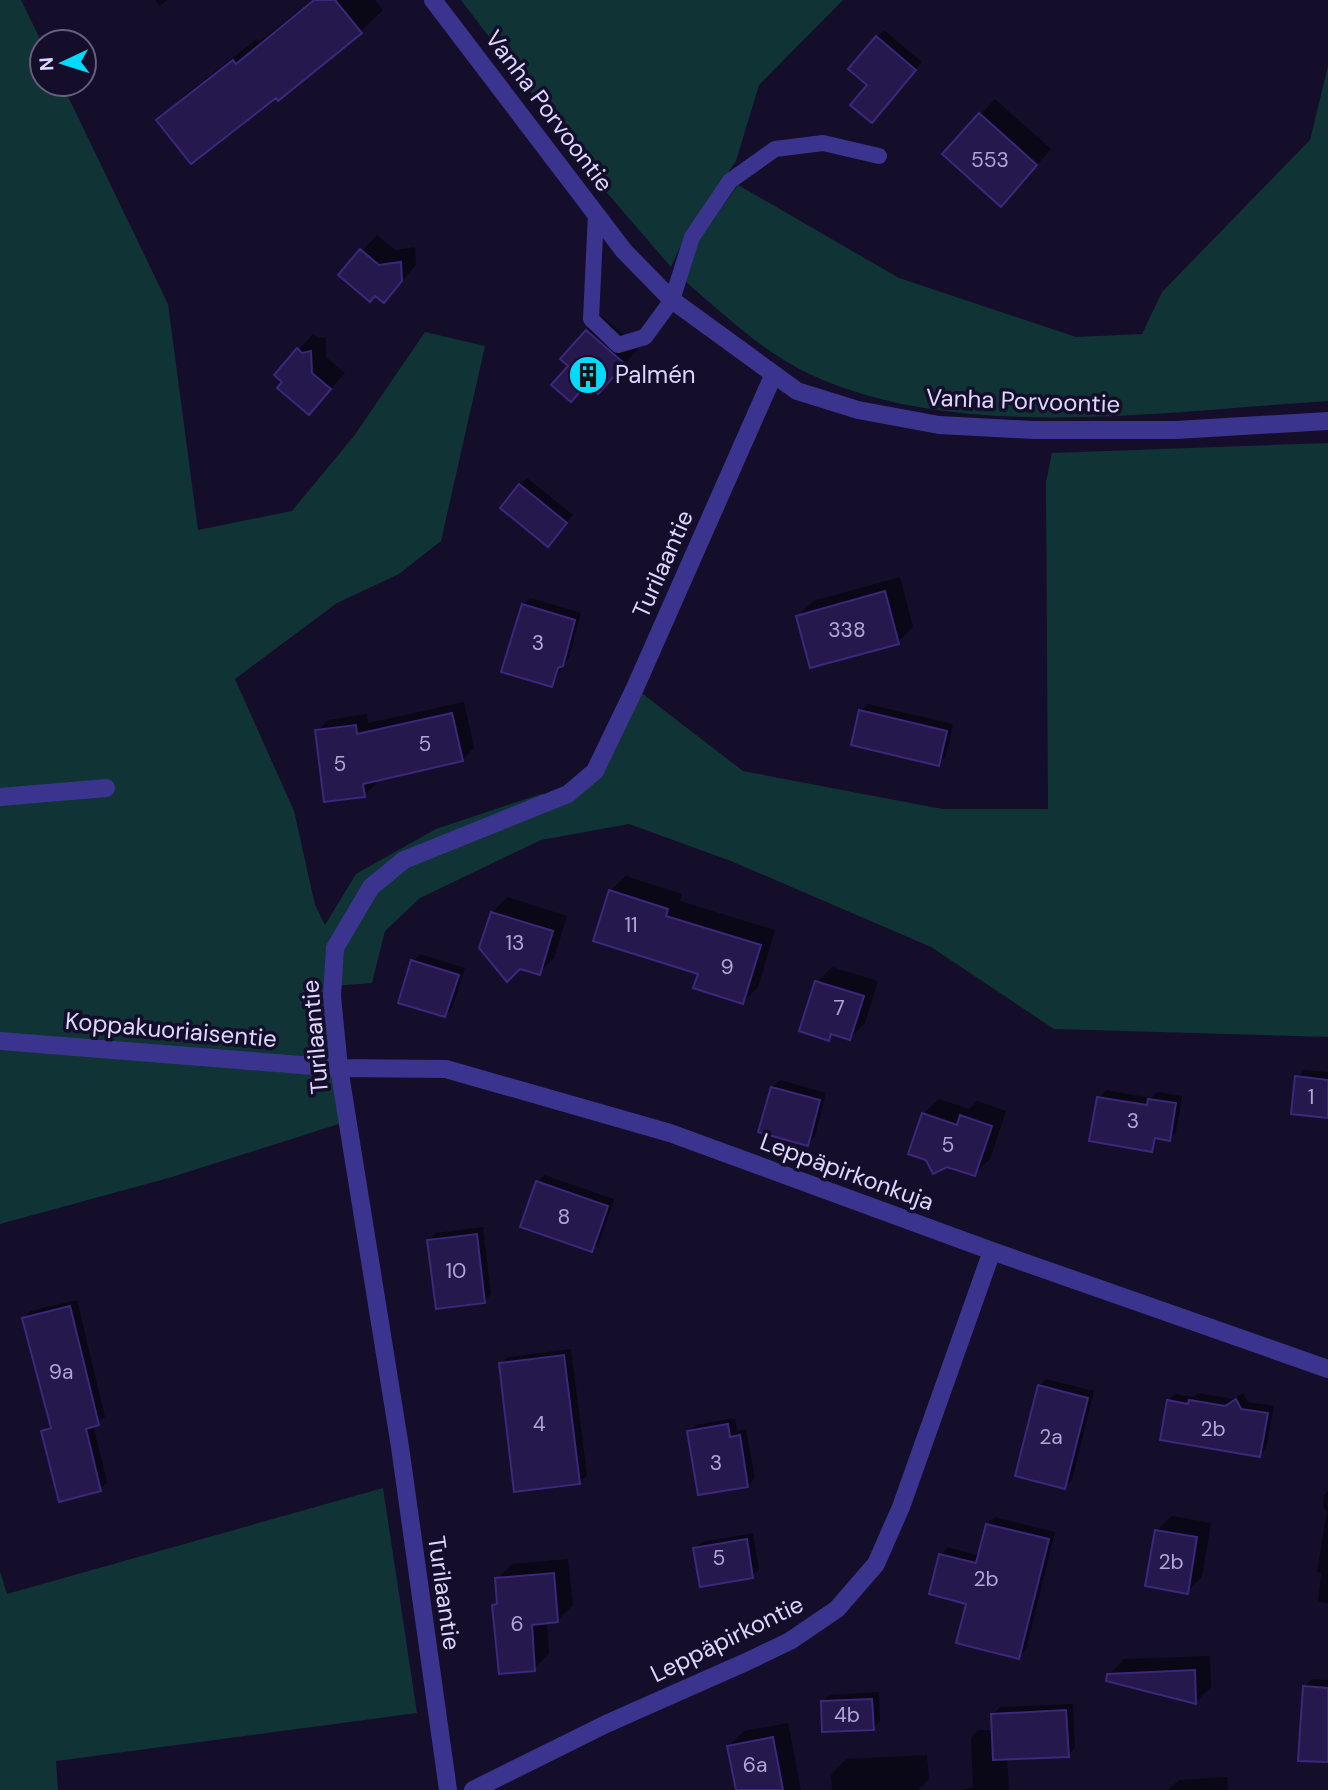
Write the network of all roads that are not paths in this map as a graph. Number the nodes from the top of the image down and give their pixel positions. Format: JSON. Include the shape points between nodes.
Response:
{"nodes":[{"id":1,"x":433,"y":0,"type":"edge"},
{"id":2,"x":879,"y":156,"type":"dead end"},
{"id":3,"x":596,"y":214,"type":"junction"},
{"id":4,"x":672,"y":300,"type":"junction"},
{"id":5,"x":773,"y":376,"type":"junction"},
{"id":6,"x":1328,"y":421,"type":"edge"},
{"id":7,"x":107,"y":789,"type":"dead end"},
{"id":8,"x":0,"y":797,"type":"edge"},
{"id":9,"x":0,"y":1041,"type":"edge"},
{"id":10,"x":339,"y":1068,"type":"junction"},
{"id":11,"x":992,"y":1251,"type":"junction"},
{"id":12,"x":1328,"y":1369,"type":"edge"},
{"id":13,"x":448,"y":1790,"type":"edge"},
{"id":14,"x":473,"y":1790,"type":"edge"}],
"edges":[{"from":1,"to":3,"type":"street","name":"Vanha Porvoontie"},
{"from":2,"to":4,"type":"lane","via":[[823,143],[775,149],[730,181],[692,237]]},
{"from":3,"to":4,"type":"street","name":"Vanha Porvoontie","via":[[624,251]]},
{"from":3,"to":4,"type":"lane","via":[[591,319],[618,345],[645,337]]},
{"from":4,"to":5,"type":"street","name":"Vanha Porvoontie"},
{"from":5,"to":6,"type":"street","name":"Vanha Porvoontie","via":[[797,391],[858,410],[939,425],[1163,430]]},
{"from":5,"to":10,"type":"street","name":"Turilaantie","via":[[595,771],[568,794],[404,860],[372,887],[335,948],[332,996]]},
{"from":7,"to":8,"type":"street"},
{"from":9,"to":10,"type":"street","name":"Koppakuoriaisentie"},
{"from":10,"to":11,"type":"street","name":"Leppäpirkonkuja","via":[[446,1069],[670,1133]]},
{"from":10,"to":13,"type":"street","name":"Turilaantie","via":[[400,1447]]},
{"from":11,"to":12,"type":"street","name":"Leppäpirkonkuja"},
{"from":11,"to":14,"type":"street","name":"Leppäpirkontie","via":[[901,1507],[876,1564],[837,1609],[800,1635],[746,1662]]}]}
